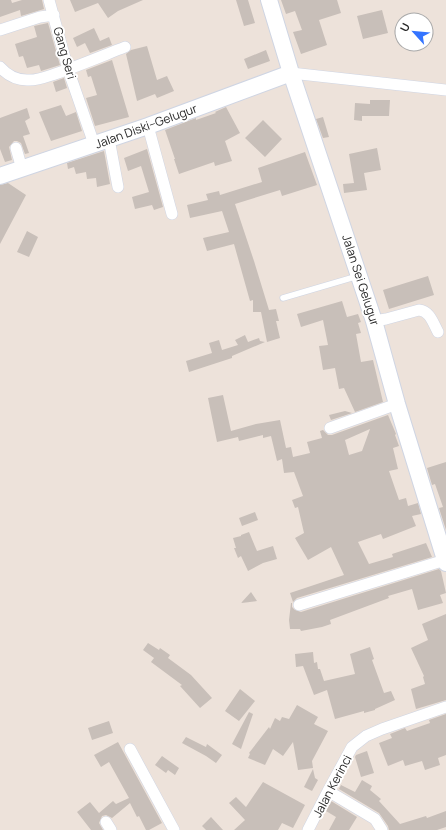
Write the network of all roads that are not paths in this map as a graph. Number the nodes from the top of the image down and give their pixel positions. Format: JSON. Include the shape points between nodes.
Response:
{"nodes":[{"id":1,"x":50,"y":0,"type":"edge"},
{"id":2,"x":269,"y":0,"type":"edge"},
{"id":3,"x":54,"y":15,"type":"junction"},
{"id":4,"x":0,"y":30,"type":"edge"},
{"id":5,"x":125,"y":47,"type":"dead end"},
{"id":6,"x":0,"y":67,"type":"edge"},
{"id":7,"x":68,"y":70,"type":"junction"},
{"id":8,"x":291,"y":73,"type":"junction"},
{"id":9,"x":446,"y":90,"type":"edge"},
{"id":10,"x":148,"y":126,"type":"junction"},
{"id":11,"x":101,"y":142,"type":"junction"},
{"id":12,"x":16,"y":148,"type":"dead end"},
{"id":13,"x":22,"y":169,"type":"junction"},
{"id":14,"x":0,"y":176,"type":"edge"},
{"id":15,"x":118,"y":187,"type":"dead end"},
{"id":16,"x":172,"y":214,"type":"dead end"},
{"id":17,"x":360,"y":276,"type":"junction"},
{"id":18,"x":283,"y":298,"type":"dead end"},
{"id":19,"x":374,"y":321,"type":"junction"},
{"id":20,"x":438,"y":332,"type":"dead end"},
{"id":21,"x":397,"y":404,"type":"junction"},
{"id":22,"x":330,"y":428,"type":"dead end"},
{"id":23,"x":446,"y":562,"type":"edge"},
{"id":24,"x":299,"y":605,"type":"dead end"},
{"id":25,"x":446,"y":707,"type":"edge"},
{"id":26,"x":130,"y":749,"type":"dead end"},
{"id":27,"x":328,"y":791,"type":"junction"},
{"id":28,"x":174,"y":830,"type":"edge"},
{"id":29,"x":308,"y":830,"type":"edge"},
{"id":30,"x":382,"y":830,"type":"edge"}],
"edges":[{"from":1,"to":3,"type":"street"},
{"from":2,"to":8,"type":"main road","name":"Jalan Sei Gelugur"},
{"from":3,"to":4,"type":"street","name":"Gang Seri"},
{"from":3,"to":7,"type":"street","name":"Gang Seri"},
{"from":5,"to":7,"type":"street"},
{"from":6,"to":7,"type":"street","via":[[12,77],[28,80]]},
{"from":7,"to":11,"type":"street","name":"Gang Seri"},
{"from":8,"to":9,"type":"street"},
{"from":8,"to":10,"type":"main road","name":"Jalan Diski–Gelugur"},
{"from":8,"to":17,"type":"main road","name":"Jalan Sei Gelugur"},
{"from":10,"to":11,"type":"main road","name":"Jalan Diski–Gelugur"},
{"from":10,"to":16,"type":"street"},
{"from":11,"to":13,"type":"main road","name":"Jalan Diski–Gelugur"},
{"from":11,"to":15,"type":"street","name":"Gang Seri"},
{"from":12,"to":13,"type":"street"},
{"from":13,"to":14,"type":"main road","name":"Jalan Diski–Gelugur"},
{"from":17,"to":18,"type":"lane"},
{"from":17,"to":19,"type":"main road","name":"Jalan Sei Gelugur"},
{"from":19,"to":20,"type":"street","via":[[423,310],[430,316]]},
{"from":19,"to":21,"type":"main road","name":"Jalan Sei Gelugur"},
{"from":21,"to":22,"type":"street"},
{"from":21,"to":23,"type":"main road","name":"Jalan Sei Gelugur"},
{"from":23,"to":24,"type":"street"},
{"from":25,"to":27,"type":"street","name":"Jalan Kerinci","via":[[366,736],[352,747]]},
{"from":26,"to":28,"type":"street"},
{"from":27,"to":29,"type":"street","name":"Jalan Kerinci"},
{"from":27,"to":30,"type":"street","via":[[375,819]]}]}
